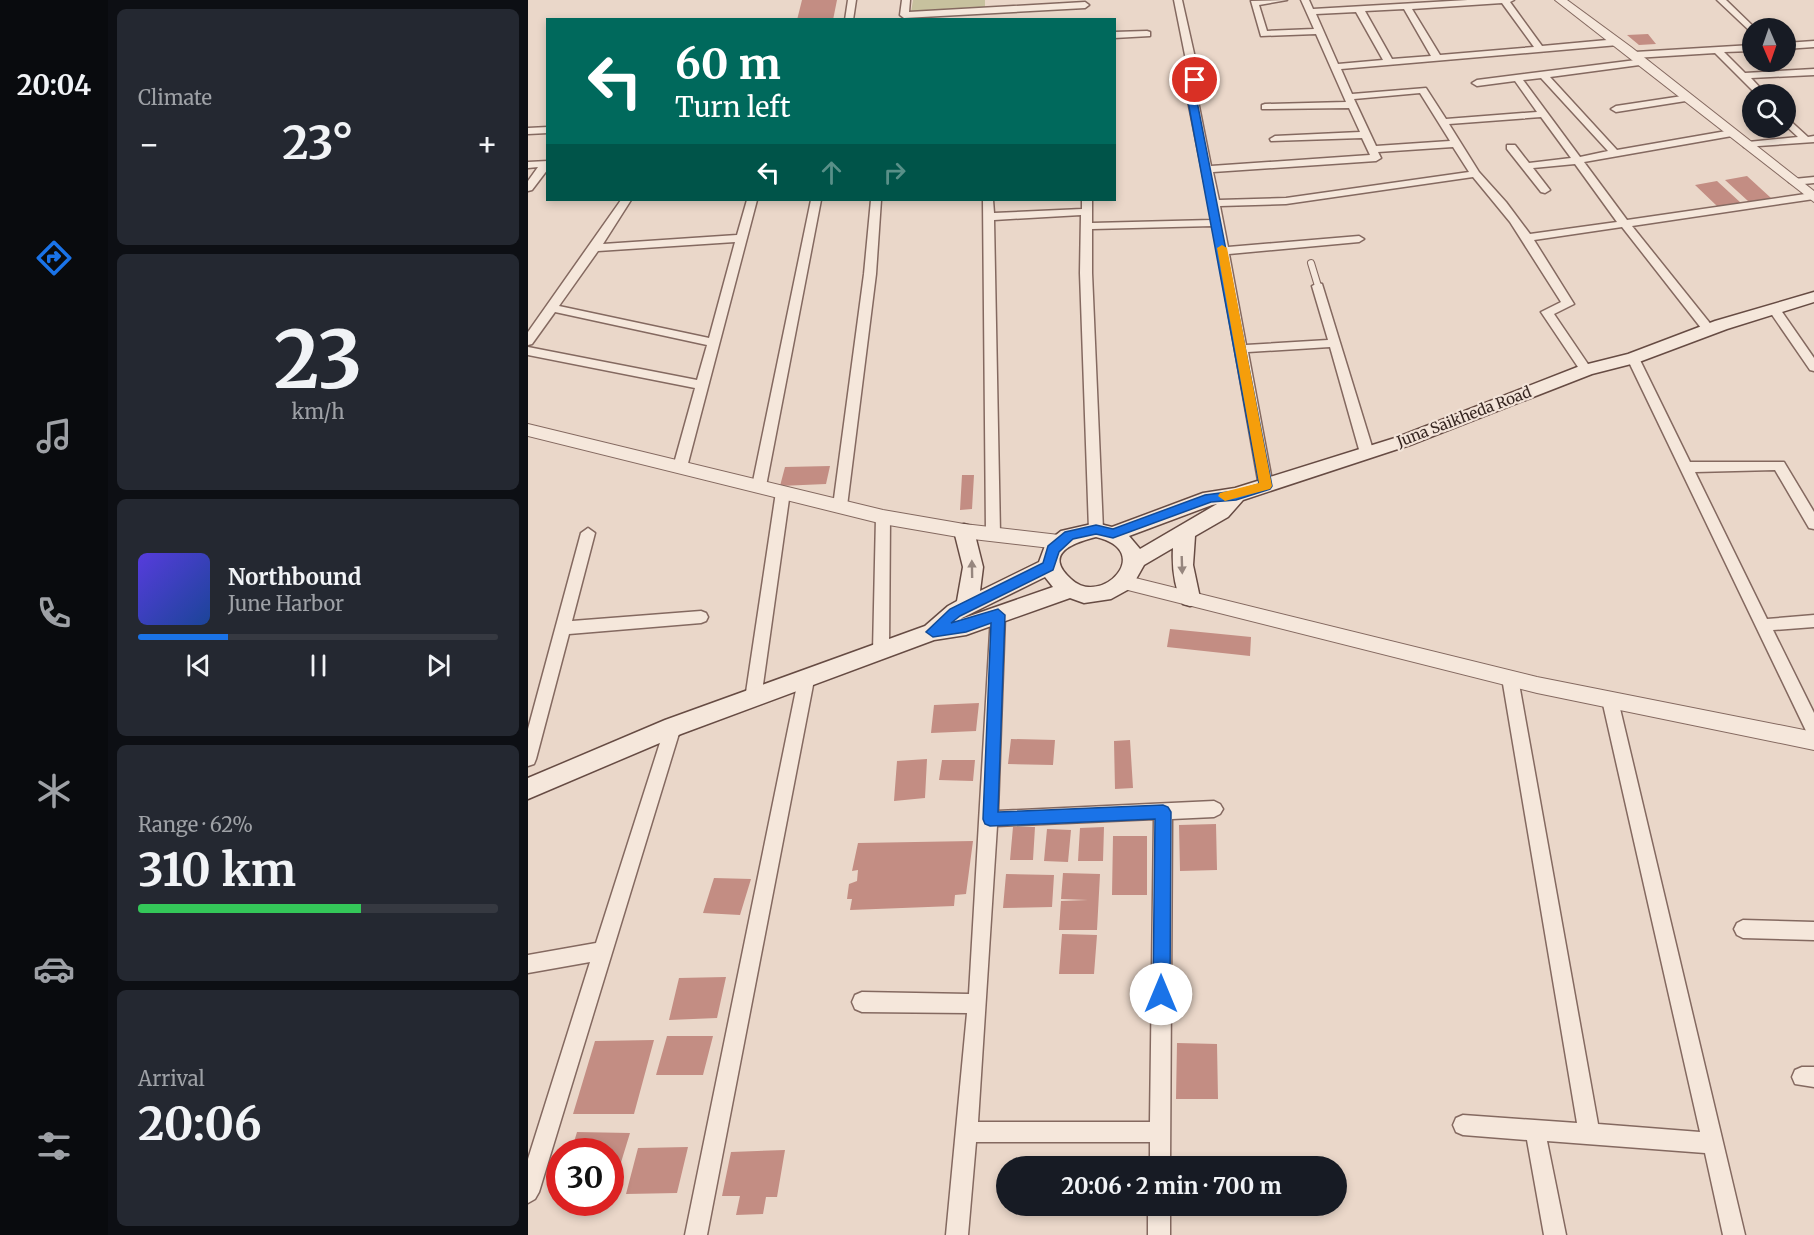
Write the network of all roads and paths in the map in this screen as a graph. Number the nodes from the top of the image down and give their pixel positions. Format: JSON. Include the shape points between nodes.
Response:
{"nodes":[{"id":1,"x":852,"y":0,"type":"edge"},
{"id":2,"x":906,"y":0,"type":"edge"},
{"id":3,"x":1178,"y":0,"type":"edge"},
{"id":4,"x":1282,"y":0,"type":"edge"},
{"id":5,"x":1305,"y":0,"type":"edge"},
{"id":6,"x":1504,"y":0,"type":"edge"},
{"id":7,"x":1510,"y":0,"type":"edge"},
{"id":8,"x":1560,"y":0,"type":"edge"},
{"id":9,"x":1721,"y":0,"type":"edge"},
{"id":10,"x":1479,"y":1,"type":"edge"},
{"id":11,"x":1085,"y":3,"type":"edge"},
{"id":12,"x":1406,"y":6,"type":"junction"},
{"id":13,"x":1359,"y":9,"type":"junction"},
{"id":14,"x":1312,"y":12,"type":"junction"},
{"id":15,"x":849,"y":18,"type":"edge"},
{"id":16,"x":1086,"y":18,"type":"edge"},
{"id":17,"x":1742,"y":20,"type":"edge"},
{"id":18,"x":1320,"y":31,"type":"junction"},
{"id":19,"x":1147,"y":34,"type":"dead end"},
{"id":20,"x":1116,"y":35,"type":"edge"},
{"id":21,"x":1618,"y":42,"type":"junction"},
{"id":22,"x":1814,"y":44,"type":"edge"},
{"id":23,"x":1796,"y":45,"type":"edge"},
{"id":24,"x":1540,"y":49,"type":"junction"},
{"id":25,"x":1742,"y":49,"type":"edge"},
{"id":26,"x":1717,"y":50,"type":"junction"},
{"id":27,"x":1437,"y":58,"type":"junction"},
{"id":28,"x":1639,"y":58,"type":"junction"},
{"id":29,"x":1389,"y":62,"type":"junction"},
{"id":30,"x":1335,"y":67,"type":"junction"},
{"id":31,"x":1814,"y":72,"type":"edge"},
{"id":32,"x":1544,"y":75,"type":"junction"},
{"id":33,"x":1743,"y":76,"type":"junction"},
{"id":34,"x":1517,"y":78,"type":"junction"},
{"id":35,"x":1477,"y":83,"type":"dead end"},
{"id":36,"x":1751,"y":84,"type":"edge"},
{"id":37,"x":1689,"y":98,"type":"junction"},
{"id":38,"x":1351,"y":101,"type":"junction"},
{"id":39,"x":1265,"y":107,"type":"dead end"},
{"id":40,"x":1616,"y":109,"type":"dead end"},
{"id":41,"x":1545,"y":114,"type":"junction"},
{"id":42,"x":1443,"y":122,"type":"junction"},
{"id":43,"x":1796,"y":128,"type":"edge"},
{"id":44,"x":546,"y":130,"type":"edge"},
{"id":45,"x":528,"y":131,"type":"edge"},
{"id":46,"x":1732,"y":133,"type":"junction"},
{"id":47,"x":1366,"y":135,"type":"junction"},
{"id":48,"x":1275,"y":139,"type":"dead end"},
{"id":49,"x":1810,"y":140,"type":"edge"},
{"id":50,"x":1457,"y":144,"type":"junction"},
{"id":51,"x":1748,"y":145,"type":"junction"},
{"id":52,"x":1511,"y":147,"type":"dead end"},
{"id":53,"x":1372,"y":149,"type":"junction"},
{"id":54,"x":1615,"y":153,"type":"junction"},
{"id":55,"x":1580,"y":160,"type":"junction"},
{"id":56,"x":546,"y":164,"type":"edge"},
{"id":57,"x":528,"y":165,"type":"edge"},
{"id":58,"x":546,"y":165,"type":"edge"},
{"id":59,"x":1528,"y":166,"type":"junction"},
{"id":60,"x":1207,"y":169,"type":"junction"},
{"id":61,"x":1475,"y":174,"type":"junction"},
{"id":62,"x":1814,"y":180,"type":"edge"},
{"id":63,"x":1794,"y":182,"type":"junction"},
{"id":64,"x":528,"y":188,"type":"edge"},
{"id":65,"x":1545,"y":190,"type":"dead end"},
{"id":66,"x":1813,"y":197,"type":"edge"},
{"id":67,"x":625,"y":201,"type":"edge"},
{"id":68,"x":752,"y":201,"type":"edge"},
{"id":69,"x":816,"y":201,"type":"edge"},
{"id":70,"x":876,"y":201,"type":"edge"},
{"id":71,"x":988,"y":201,"type":"edge"},
{"id":72,"x":1214,"y":203,"type":"junction"},
{"id":73,"x":1087,"y":206,"type":"edge"},
{"id":74,"x":988,"y":217,"type":"junction"},
{"id":75,"x":1218,"y":223,"type":"junction"},
{"id":76,"x":1625,"y":224,"type":"junction"},
{"id":77,"x":1087,"y":226,"type":"junction"},
{"id":78,"x":742,"y":238,"type":"junction"},
{"id":79,"x":1528,"y":238,"type":"junction"},
{"id":80,"x":1359,"y":239,"type":"dead end"},
{"id":81,"x":595,"y":249,"type":"junction"},
{"id":82,"x":1223,"y":251,"type":"junction"},
{"id":83,"x":1311,"y":263,"type":"dead end"},
{"id":84,"x":1318,"y":286,"type":"joint"},
{"id":85,"x":1814,"y":297,"type":"edge"},
{"id":86,"x":552,"y":308,"type":"junction"},
{"id":87,"x":1774,"y":309,"type":"junction"},
{"id":88,"x":1709,"y":330,"type":"junction"},
{"id":89,"x":528,"y":340,"type":"edge"},
{"id":90,"x":713,"y":343,"type":"junction"},
{"id":91,"x":1334,"y":343,"type":"junction"},
{"id":92,"x":1241,"y":349,"type":"junction"},
{"id":93,"x":528,"y":351,"type":"edge"},
{"id":94,"x":1633,"y":358,"type":"junction"},
{"id":95,"x":1814,"y":367,"type":"edge"},
{"id":96,"x":1586,"y":370,"type":"junction"},
{"id":97,"x":702,"y":385,"type":"junction"},
{"id":98,"x":528,"y":430,"type":"edge"},
{"id":99,"x":1367,"y":453,"type":"junction"},
{"id":100,"x":680,"y":467,"type":"junction"},
{"id":101,"x":1686,"y":467,"type":"junction"},
{"id":102,"x":759,"y":486,"type":"junction"},
{"id":103,"x":1266,"y":486,"type":"junction"},
{"id":104,"x":783,"y":492,"type":"junction"},
{"id":105,"x":1236,"y":495,"type":"junction"},
{"id":106,"x":840,"y":506,"type":"junction"},
{"id":107,"x":883,"y":517,"type":"junction"},
{"id":108,"x":1814,"y":524,"type":"edge"},
{"id":109,"x":964,"y":531,"type":"junction"},
{"id":110,"x":1105,"y":532,"type":"junction"},
{"id":111,"x":1186,"y":532,"type":"junction"},
{"id":112,"x":588,"y":533,"type":"dead end"},
{"id":113,"x":993,"y":534,"type":"junction"},
{"id":114,"x":1059,"y":542,"type":"junction"},
{"id":115,"x":1134,"y":561,"type":"junction"},
{"id":116,"x":1049,"y":566,"type":"junction"},
{"id":117,"x":1123,"y":582,"type":"junction"},
{"id":118,"x":1069,"y":590,"type":"junction"},
{"id":119,"x":1190,"y":598,"type":"junction"},
{"id":120,"x":966,"y":606,"type":"junction"},
{"id":121,"x":998,"y":615,"type":"junction"},
{"id":122,"x":701,"y":617,"type":"dead end"},
{"id":123,"x":1814,"y":621,"type":"edge"},
{"id":124,"x":1763,"y":626,"type":"junction"},
{"id":125,"x":563,"y":628,"type":"junction"},
{"id":126,"x":933,"y":632,"type":"junction"},
{"id":127,"x":881,"y":651,"type":"junction"},
{"id":128,"x":1510,"y":678,"type":"junction"},
{"id":129,"x":806,"y":680,"type":"junction"},
{"id":130,"x":753,"y":699,"type":"junction"},
{"id":131,"x":1610,"y":700,"type":"junction"},
{"id":132,"x":673,"y":727,"type":"junction"},
{"id":133,"x":1814,"y":730,"type":"edge"},
{"id":134,"x":1814,"y":741,"type":"edge"},
{"id":135,"x":528,"y":759,"type":"edge"},
{"id":136,"x":528,"y":789,"type":"edge"},
{"id":137,"x":1214,"y":809,"type":"dead end"},
{"id":138,"x":1163,"y":812,"type":"junction"},
{"id":139,"x":990,"y":819,"type":"junction"},
{"id":140,"x":1743,"y":929,"type":"dead end"},
{"id":141,"x":1814,"y":931,"type":"edge"},
{"id":142,"x":603,"y":951,"type":"junction"},
{"id":143,"x":528,"y":964,"type":"edge"},
{"id":144,"x":862,"y":1002,"type":"dead end"},
{"id":145,"x":976,"y":1004,"type":"junction"},
{"id":146,"x":1463,"y":1125,"type":"dead end"},
{"id":147,"x":1535,"y":1130,"type":"junction"},
{"id":148,"x":968,"y":1132,"type":"junction"},
{"id":149,"x":1160,"y":1132,"type":"junction"},
{"id":150,"x":1589,"y":1134,"type":"junction"},
{"id":151,"x":1713,"y":1143,"type":"junction"},
{"id":152,"x":1160,"y":1156,"type":"edge"},
{"id":153,"x":528,"y":1192,"type":"edge"},
{"id":154,"x":1159,"y":1216,"type":"edge"},
{"id":155,"x":696,"y":1235,"type":"edge"},
{"id":156,"x":957,"y":1235,"type":"edge"},
{"id":157,"x":1159,"y":1235,"type":"edge"},
{"id":158,"x":1555,"y":1235,"type":"edge"},
{"id":159,"x":1734,"y":1235,"type":"edge"}],
"edges":[{"from":1,"to":15,"type":"street"},
{"from":2,"to":11,"type":"street","via":[[904,15]]},
{"from":3,"to":60,"type":"street","via":[[1195,80],[1192,96]]},
{"from":4,"to":18,"type":"street","via":[[1254,3],[1264,33]]},
{"from":5,"to":14,"type":"street"},
{"from":6,"to":7,"type":"street"},
{"from":6,"to":10,"type":"street"},
{"from":6,"to":24,"type":"street"},
{"from":8,"to":21,"type":"street"},
{"from":9,"to":17,"type":"street"},
{"from":10,"to":12,"type":"street"},
{"from":11,"to":16,"type":"street"},
{"from":12,"to":13,"type":"street"},
{"from":12,"to":27,"type":"street"},
{"from":13,"to":14,"type":"street"},
{"from":13,"to":29,"type":"street"},
{"from":14,"to":18,"type":"street"},
{"from":18,"to":30,"type":"street"},
{"from":19,"to":20,"type":"street"},
{"from":21,"to":24,"type":"street"},
{"from":21,"to":28,"type":"street"},
{"from":22,"to":23,"type":"street"},
{"from":24,"to":27,"type":"street"},
{"from":25,"to":26,"type":"street"},
{"from":26,"to":28,"type":"street"},
{"from":26,"to":33,"type":"street"},
{"from":27,"to":29,"type":"street"},
{"from":28,"to":32,"type":"street"},
{"from":28,"to":37,"type":"street"},
{"from":29,"to":30,"type":"street"},
{"from":30,"to":38,"type":"street"},
{"from":31,"to":33,"type":"street"},
{"from":32,"to":34,"type":"street"},
{"from":32,"to":54,"type":"street"},
{"from":33,"to":36,"type":"street"},
{"from":34,"to":35,"type":"street"},
{"from":34,"to":41,"type":"street"},
{"from":37,"to":40,"type":"street"},
{"from":37,"to":46,"type":"street"},
{"from":38,"to":39,"type":"street"},
{"from":38,"to":42,"type":"street","via":[[1424,90]]},
{"from":38,"to":47,"type":"street"},
{"from":41,"to":42,"type":"street"},
{"from":41,"to":55,"type":"street"},
{"from":42,"to":50,"type":"street"},
{"from":43,"to":49,"type":"street"},
{"from":44,"to":45,"type":"street"},
{"from":46,"to":51,"type":"street"},
{"from":46,"to":54,"type":"street"},
{"from":47,"to":48,"type":"street"},
{"from":47,"to":53,"type":"street"},
{"from":49,"to":51,"type":"street"},
{"from":50,"to":53,"type":"street"},
{"from":50,"to":61,"type":"street"},
{"from":51,"to":63,"type":"street"},
{"from":52,"to":59,"type":"street"},
{"from":53,"to":60,"type":"street","via":[[1376,158]]},
{"from":54,"to":55,"type":"street"},
{"from":55,"to":59,"type":"street"},
{"from":55,"to":76,"type":"street"},
{"from":56,"to":57,"type":"street"},
{"from":58,"to":64,"type":"street"},
{"from":59,"to":65,"type":"street"},
{"from":60,"to":72,"type":"street"},
{"from":61,"to":72,"type":"street","via":[[1286,201]]},
{"from":61,"to":79,"type":"street","via":[[1502,201]]},
{"from":62,"to":63,"type":"street"},
{"from":63,"to":66,"type":"street"},
{"from":66,"to":76,"type":"street"},
{"from":67,"to":81,"type":"street"},
{"from":68,"to":78,"type":"street"},
{"from":69,"to":102,"type":"street"},
{"from":70,"to":106,"type":"street"},
{"from":71,"to":74,"type":"street"},
{"from":72,"to":75,"type":"street"},
{"from":73,"to":74,"type":"street"},
{"from":73,"to":77,"type":"street"},
{"from":74,"to":113,"type":"street"},
{"from":75,"to":77,"type":"street"},
{"from":75,"to":82,"type":"street"},
{"from":76,"to":79,"type":"street"},
{"from":76,"to":88,"type":"street"},
{"from":77,"to":110,"type":"street"},
{"from":78,"to":81,"type":"street"},
{"from":78,"to":90,"type":"street"},
{"from":79,"to":96,"type":"street","via":[[1569,304],[1547,312]]},
{"from":80,"to":82,"type":"street"},
{"from":81,"to":86,"type":"street"},
{"from":82,"to":92,"type":"street"},
{"from":83,"to":84,"type":"lane"},
{"from":84,"to":91,"type":"street"},
{"from":85,"to":87,"type":"main road","name":"Juna Saikheda Road"},
{"from":86,"to":89,"type":"street"},
{"from":86,"to":90,"type":"street"},
{"from":87,"to":88,"type":"main road","name":"Juna Saikheda Road"},
{"from":87,"to":95,"type":"street"},
{"from":88,"to":94,"type":"main road","name":"Juna Saikheda Road"},
{"from":90,"to":97,"type":"street"},
{"from":91,"to":92,"type":"street"},
{"from":91,"to":99,"type":"street"},
{"from":92,"to":103,"type":"street"},
{"from":93,"to":97,"type":"street"},
{"from":94,"to":96,"type":"main road","name":"Juna Saikheda Road"},
{"from":94,"to":101,"type":"street"},
{"from":96,"to":99,"type":"main road","name":"Juna Saikheda Road"},
{"from":97,"to":100,"type":"street"},
{"from":98,"to":100,"type":"street"},
{"from":99,"to":103,"type":"main road","name":"Juna Saikheda Road"},
{"from":100,"to":102,"type":"street"},
{"from":101,"to":108,"type":"street","via":[[1779,465]]},
{"from":101,"to":124,"type":"street"},
{"from":102,"to":104,"type":"street"},
{"from":103,"to":105,"type":"main road","name":"Juna Saikheda Road"},
{"from":104,"to":106,"type":"street"},
{"from":104,"to":130,"type":"street"},
{"from":105,"to":110,"type":"main road","name":"Juna Saikheda Road","via":[[1210,498]]},
{"from":105,"to":111,"type":"main road","via":[[1221,512]]},
{"from":106,"to":107,"type":"street"},
{"from":107,"to":109,"type":"street"},
{"from":107,"to":127,"type":"street"},
{"from":109,"to":113,"type":"street"},
{"from":120,"to":109,"type":"main road","one_way":true,"via":[[973,567]]},
{"from":110,"to":114,"type":"main road","via":[[1076,533]]},
{"from":110,"to":115,"type":"main road","via":[[1129,545]]},
{"from":111,"to":115,"type":"main road"},
{"from":111,"to":119,"type":"main road","one_way":true,"via":[[1183,577]]},
{"from":112,"to":125,"type":"street"},
{"from":113,"to":114,"type":"street"},
{"from":114,"to":116,"type":"main road"},
{"from":115,"to":117,"type":"main road"},
{"from":116,"to":118,"type":"main road","via":[[1059,584]]},
{"from":116,"to":120,"type":"main road"},
{"from":117,"to":118,"type":"main road","via":[[1098,593]]},
{"from":117,"to":119,"type":"street"},
{"from":118,"to":121,"type":"main road"},
{"from":119,"to":128,"type":"street"},
{"from":120,"to":126,"type":"main road"},
{"from":121,"to":126,"type":"main road","via":[[966,627]]},
{"from":121,"to":139,"type":"street"},
{"from":122,"to":125,"type":"street"},
{"from":123,"to":124,"type":"street"},
{"from":124,"to":133,"type":"street"},
{"from":125,"to":135,"type":"street"},
{"from":126,"to":127,"type":"main road"},
{"from":127,"to":129,"type":"main road"},
{"from":128,"to":131,"type":"street"},
{"from":128,"to":150,"type":"street"},
{"from":129,"to":130,"type":"main road"},
{"from":129,"to":155,"type":"street"},
{"from":130,"to":132,"type":"main road"},
{"from":131,"to":134,"type":"street"},
{"from":131,"to":151,"type":"street"},
{"from":132,"to":136,"type":"main road"},
{"from":132,"to":142,"type":"street"},
{"from":137,"to":138,"type":"street"},
{"from":138,"to":139,"type":"street"},
{"from":138,"to":149,"type":"street"},
{"from":139,"to":145,"type":"street"},
{"from":140,"to":141,"type":"street"},
{"from":142,"to":143,"type":"street"},
{"from":142,"to":153,"type":"street"},
{"from":144,"to":145,"type":"street"},
{"from":145,"to":148,"type":"street"},
{"from":146,"to":147,"type":"street"},
{"from":147,"to":150,"type":"street"},
{"from":147,"to":158,"type":"street"},
{"from":148,"to":149,"type":"street"},
{"from":148,"to":156,"type":"street"},
{"from":149,"to":152,"type":"street"},
{"from":150,"to":151,"type":"street"},
{"from":151,"to":159,"type":"street"},
{"from":154,"to":157,"type":"street"}]}
